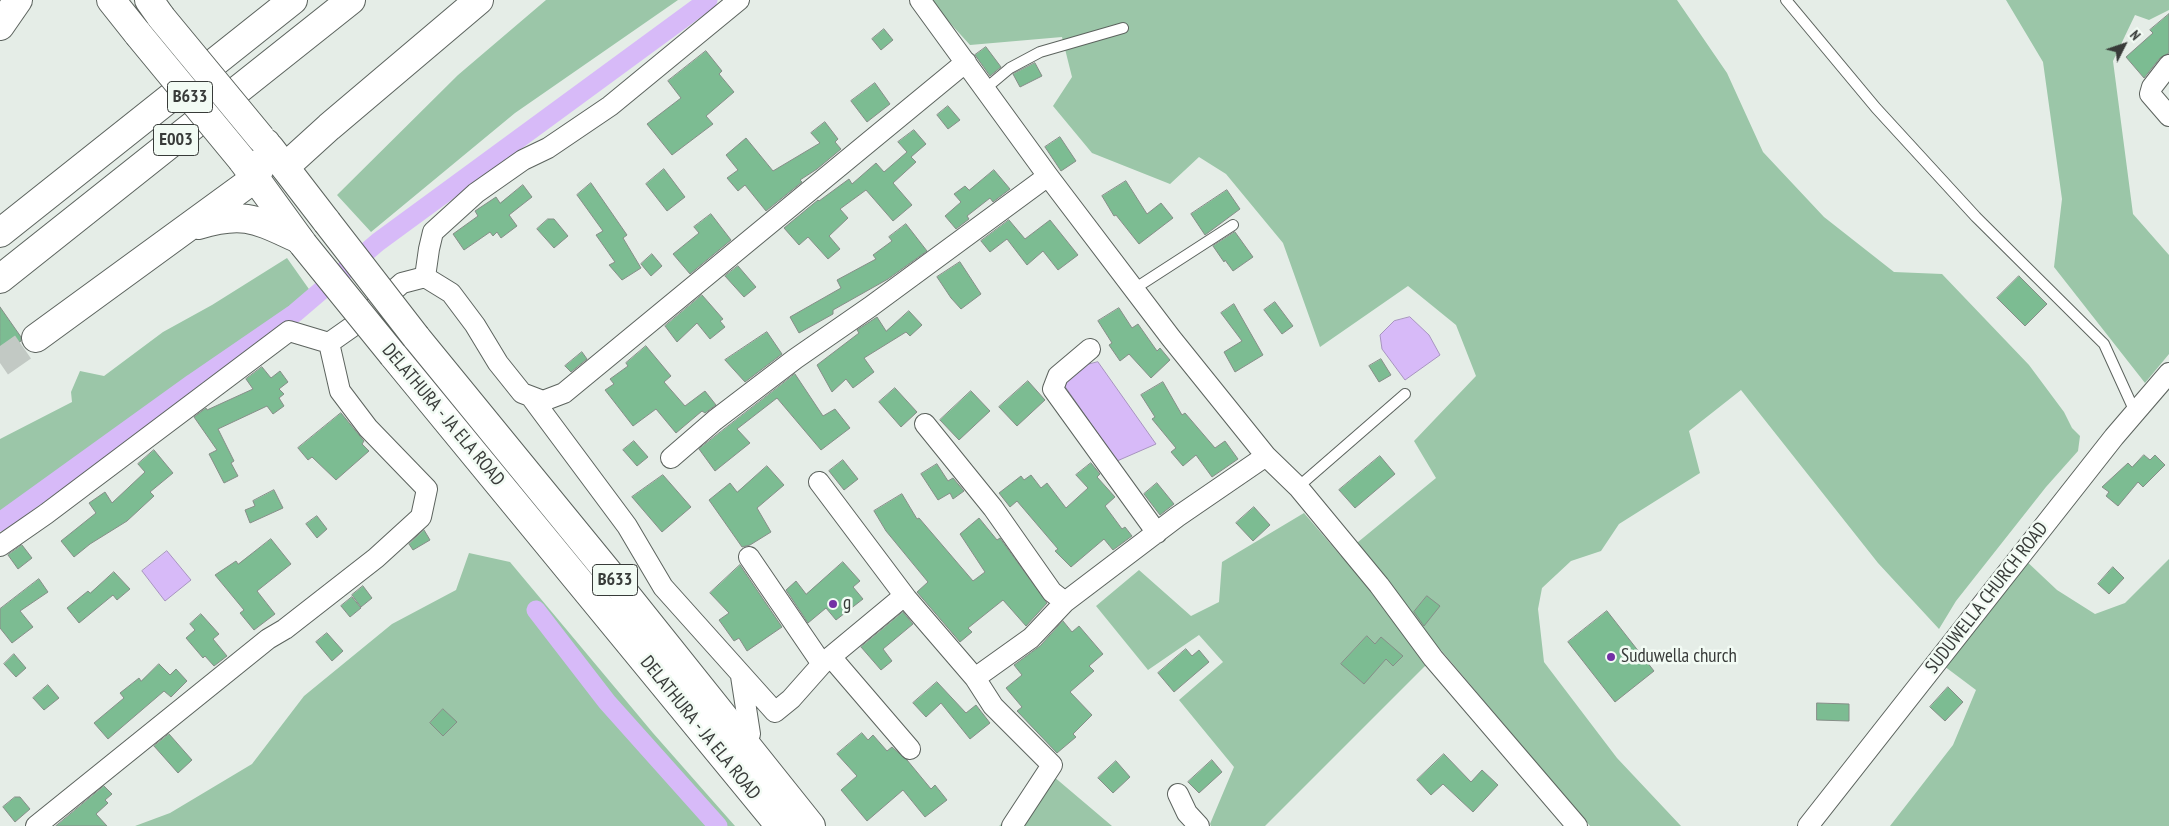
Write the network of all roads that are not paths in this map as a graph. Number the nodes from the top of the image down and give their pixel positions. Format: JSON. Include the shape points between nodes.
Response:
{"nodes":[{"id":1,"x":18,"y":0,"type":"edge"},
{"id":2,"x":111,"y":0,"type":"edge"},
{"id":3,"x":293,"y":0,"type":"edge"},
{"id":4,"x":351,"y":0,"type":"edge"},
{"id":5,"x":479,"y":0,"type":"edge"},
{"id":6,"x":739,"y":0,"type":"edge"},
{"id":7,"x":920,"y":0,"type":"edge"},
{"id":8,"x":1786,"y":0,"type":"edge"},
{"id":9,"x":155,"y":8,"type":"edge"},
{"id":10,"x":0,"y":26,"type":"edge"},
{"id":11,"x":1123,"y":28,"type":"dead end"},
{"id":12,"x":966,"y":62,"type":"junction"},
{"id":13,"x":2169,"y":65,"type":"edge"},
{"id":14,"x":984,"y":89,"type":"junction"},
{"id":15,"x":2169,"y":116,"type":"edge"},
{"id":16,"x":263,"y":141,"type":"junction"},
{"id":17,"x":284,"y":168,"type":"junction"},
{"id":18,"x":248,"y":170,"type":"junction"},
{"id":19,"x":1048,"y":176,"type":"junction"},
{"id":20,"x":1233,"y":225,"type":"dead end"},
{"id":21,"x":186,"y":229,"type":"junction"},
{"id":22,"x":0,"y":233,"type":"edge"},
{"id":23,"x":301,"y":241,"type":"junction"},
{"id":24,"x":425,"y":278,"type":"junction"},
{"id":25,"x":0,"y":279,"type":"edge"},
{"id":26,"x":1134,"y":289,"type":"junction"},
{"id":27,"x":36,"y":338,"type":"tunnel mouth"},
{"id":28,"x":329,"y":343,"type":"junction"},
{"id":29,"x":1090,"y":349,"type":"dead end"},
{"id":30,"x":2169,"y":373,"type":"edge"},
{"id":31,"x":1405,"y":394,"type":"dead end"},
{"id":32,"x":531,"y":397,"type":"junction"},
{"id":33,"x":2135,"y":412,"type":"junction"},
{"id":34,"x":925,"y":424,"type":"dead end"},
{"id":35,"x":1266,"y":456,"type":"junction"},
{"id":36,"x":671,"y":458,"type":"dead end"},
{"id":37,"x":818,"y":482,"type":"dead end"},
{"id":38,"x":1298,"y":487,"type":"junction"},
{"id":39,"x":1157,"y":533,"type":"junction"},
{"id":40,"x":0,"y":546,"type":"edge"},
{"id":41,"x":749,"y":557,"type":"dead end"},
{"id":42,"x":904,"y":596,"type":"junction"},
{"id":43,"x":1065,"y":602,"type":"junction"},
{"id":44,"x":826,"y":660,"type":"junction"},
{"id":45,"x":741,"y":676,"type":"junction"},
{"id":46,"x":975,"y":678,"type":"junction"},
{"id":47,"x":775,"y":712,"type":"junction"},
{"id":48,"x":746,"y":737,"type":"junction"},
{"id":49,"x":910,"y":749,"type":"dead end"},
{"id":50,"x":1178,"y":794,"type":"dead end"},
{"id":51,"x":36,"y":826,"type":"edge"},
{"id":52,"x":780,"y":826,"type":"edge"},
{"id":53,"x":811,"y":826,"type":"edge"},
{"id":54,"x":1012,"y":826,"type":"edge"},
{"id":55,"x":1199,"y":826,"type":"edge"},
{"id":56,"x":1577,"y":826,"type":"edge"},
{"id":57,"x":1808,"y":826,"type":"edge"}],
"edges":[{"from":1,"to":10,"type":"main road"},
{"from":2,"to":18,"type":"main road","name":"DELATHURA - JA ELA ROAD","number":"B633","bridge":true},
{"from":3,"to":22,"type":"main road","number":"E003"},
{"from":4,"to":25,"type":"main road","number":"E003"},
{"from":5,"to":17,"type":"main road"},
{"from":6,"to":24,"type":"street","via":[[610,106],[476,193],[433,232]]},
{"from":7,"to":12,"type":"street"},
{"from":8,"to":33,"type":"lane","via":[[1876,108],[1976,217],[2104,344]]},
{"from":9,"to":16,"type":"main road","name":"DELATHURA - JA ELA ROAD","number":"B633","bridge":true},
{"from":11,"to":14,"type":"lane","via":[[1040,52],[1010,68]]},
{"from":12,"to":14,"type":"street"},
{"from":12,"to":32,"type":"street","via":[[564,393],[543,401]]},
{"from":13,"to":15,"type":"street","via":[[2150,94]]},
{"from":14,"to":19,"type":"street"},
{"from":16,"to":17,"type":"main road","name":"DELATHURA - JA ELA ROAD","number":"B633"},
{"from":16,"to":18,"type":"main road","via":[[260,168]]},
{"from":17,"to":48,"type":"main road","name":"DELATHURA - JA ELA ROAD","number":"B633","bridge":true,"via":[[416,337]]},
{"from":18,"to":21,"type":"main road"},
{"from":18,"to":23,"type":"main road","name":"DELATHURA - JA ELA ROAD","number":"B633"},
{"from":19,"to":26,"type":"street"},
{"from":19,"to":36,"type":"street","via":[[795,359]]},
{"from":20,"to":26,"type":"lane"},
{"from":21,"to":23,"type":"main road","via":[[234,217],[263,223]]},
{"from":21,"to":27,"type":"main road"},
{"from":23,"to":52,"type":"main road","name":"DELATHURA - JA ELA ROAD","number":"B633","bridge":true},
{"from":24,"to":28,"type":"street","via":[[402,283]]},
{"from":24,"to":32,"type":"street","via":[[451,293],[498,363],[522,393]]},
{"from":26,"to":35,"type":"street"},
{"from":28,"to":40,"type":"street","via":[[290,331]]},
{"from":28,"to":51,"type":"street","via":[[340,391],[368,428],[427,489],[421,517],[376,558],[268,639]]},
{"from":29,"to":39,"type":"street","via":[[1058,376],[1053,389]]},
{"from":30,"to":33,"type":"street","name":"SUDUWELLA CHURCH ROAD"},
{"from":31,"to":38,"type":"lane"},
{"from":32,"to":45,"type":"street","via":[[627,526],[663,587]]},
{"from":33,"to":57,"type":"street","name":"SUDUWELLA CHURCH ROAD"},
{"from":34,"to":43,"type":"street","via":[[993,508],[1052,592]]},
{"from":35,"to":38,"type":"street"},
{"from":35,"to":39,"type":"street"},
{"from":37,"to":42,"type":"street"},
{"from":38,"to":56,"type":"street","via":[[1379,585],[1433,658]]},
{"from":39,"to":43,"type":"street"},
{"from":41,"to":44,"type":"street"},
{"from":42,"to":44,"type":"street"},
{"from":42,"to":46,"type":"street"},
{"from":43,"to":46,"type":"street","via":[[1031,638]]},
{"from":44,"to":47,"type":"street"},
{"from":44,"to":49,"type":"street"},
{"from":45,"to":47,"type":"street"},
{"from":45,"to":48,"type":"street"},
{"from":46,"to":54,"type":"street","via":[[993,706],[1052,765]]},
{"from":47,"to":48,"type":"street"},
{"from":48,"to":53,"type":"main road","name":"DELATHURA - JA ELA ROAD","number":"B633"},
{"from":50,"to":55,"type":"street","via":[[1187,813]]}]}
